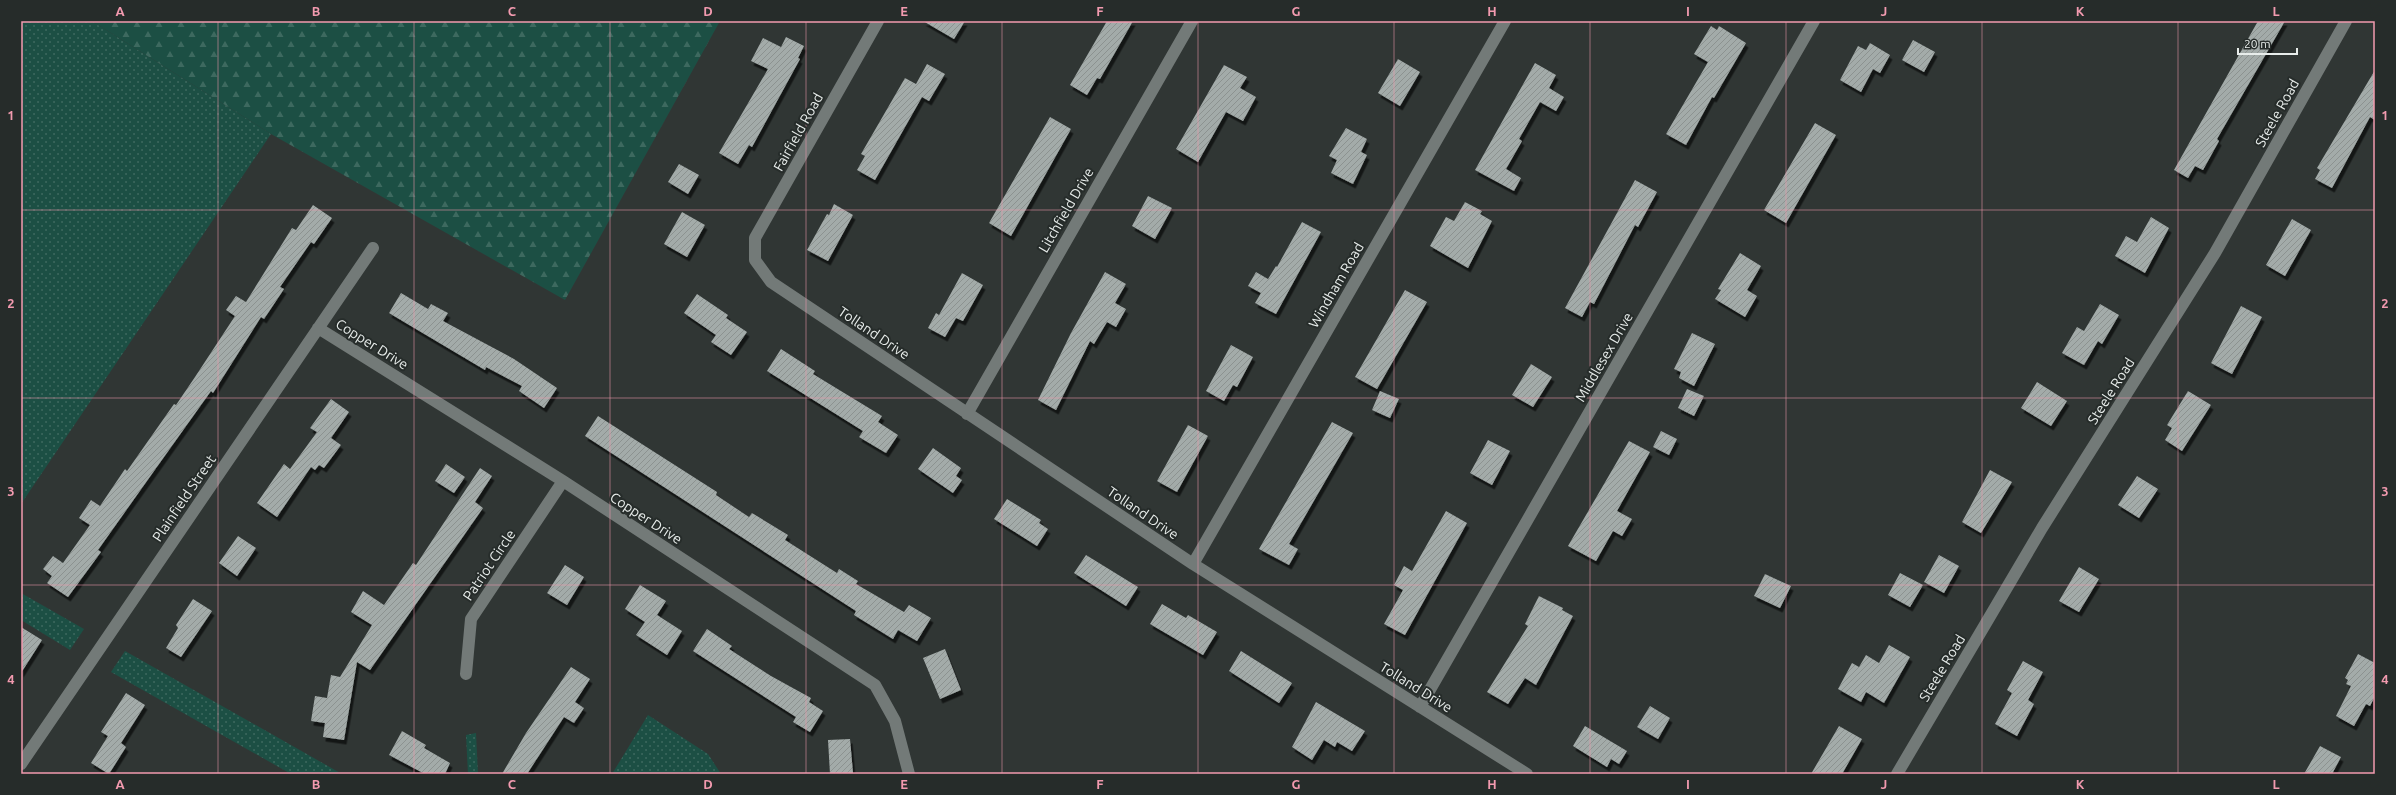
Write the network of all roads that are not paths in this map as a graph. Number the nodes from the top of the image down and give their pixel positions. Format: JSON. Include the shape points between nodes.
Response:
{"nodes":[{"id":1,"x":878,"y":21,"type":"edge"},
{"id":2,"x":1192,"y":21,"type":"edge"},
{"id":3,"x":1505,"y":21,"type":"edge"},
{"id":4,"x":1814,"y":21,"type":"edge"},
{"id":5,"x":2346,"y":21,"type":"edge"},
{"id":6,"x":373,"y":248,"type":"dead end"},
{"id":7,"x":755,"y":260,"type":"joint"},
{"id":8,"x":318,"y":328,"type":"junction"},
{"id":9,"x":967,"y":414,"type":"junction"},
{"id":10,"x":563,"y":481,"type":"junction"},
{"id":11,"x":1194,"y":564,"type":"junction"},
{"id":12,"x":466,"y":674,"type":"dead end"},
{"id":13,"x":1420,"y":707,"type":"junction"},
{"id":14,"x":21,"y":764,"type":"edge"},
{"id":15,"x":909,"y":774,"type":"edge"},
{"id":16,"x":1527,"y":774,"type":"edge"},
{"id":17,"x":1897,"y":774,"type":"edge"}],
"edges":[{"from":1,"to":7,"type":"street","name":"Fairfield Road","via":[[756,238]]},
{"from":2,"to":9,"type":"street","name":"Litchfield Drive"},
{"from":3,"to":11,"type":"street","name":"Windham Road"},
{"from":4,"to":13,"type":"street","name":"Middlesex Drive"},
{"from":5,"to":17,"type":"street","name":"Steele Road","via":[[2215,254],[2042,528]]},
{"from":6,"to":8,"type":"street","name":"Plainfield Street"},
{"from":7,"to":9,"type":"street","name":"Tolland Drive","via":[[771,282]]},
{"from":8,"to":10,"type":"street","name":"Copper Drive"},
{"from":8,"to":14,"type":"street","name":"Plainfield Street"},
{"from":9,"to":11,"type":"street","name":"Tolland Drive"},
{"from":10,"to":12,"type":"street","name":"Patriot Circle","via":[[471,619]]},
{"from":10,"to":15,"type":"street","name":"Copper Drive","via":[[875,685],[895,721]]},
{"from":11,"to":13,"type":"street","name":"Tolland Drive"},
{"from":13,"to":16,"type":"street","name":"Tolland Drive"}]}
